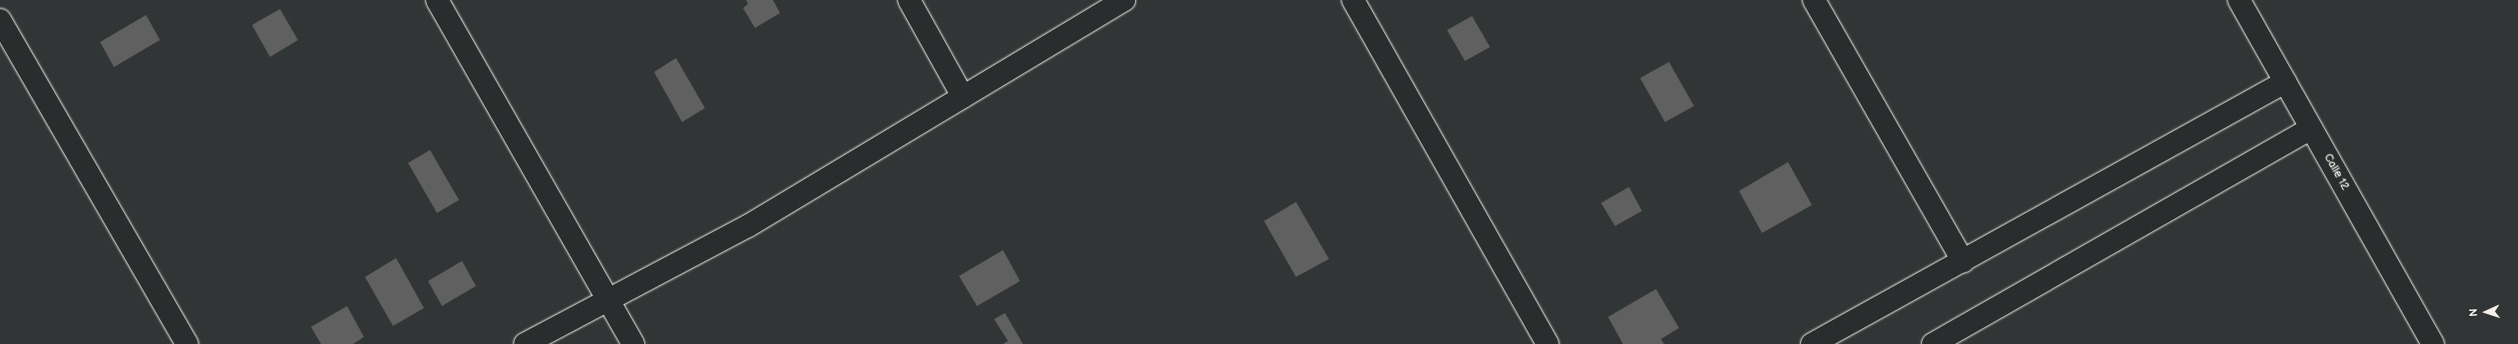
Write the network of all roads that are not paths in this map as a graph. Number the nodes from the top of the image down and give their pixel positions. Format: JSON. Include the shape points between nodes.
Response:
{"nodes":[{"id":1,"x":437,"y":0,"type":"edge"},
{"id":2,"x":909,"y":0,"type":"edge"},
{"id":3,"x":1124,"y":0,"type":"edge"},
{"id":4,"x":1353,"y":0,"type":"edge"},
{"id":5,"x":1814,"y":0,"type":"edge"},
{"id":6,"x":2239,"y":0,"type":"edge"},
{"id":7,"x":0,"y":20,"type":"edge"},
{"id":8,"x":2285,"y":82,"type":"junction"},
{"id":9,"x":963,"y":97,"type":"junction"},
{"id":10,"x":2311,"y":128,"type":"junction"},
{"id":11,"x":1963,"y":261,"type":"junction"},
{"id":12,"x":608,"y":301,"type":"junction"},
{"id":13,"x":187,"y":344,"type":"edge"},
{"id":14,"x":525,"y":344,"type":"edge"},
{"id":15,"x":633,"y":344,"type":"edge"},
{"id":16,"x":1548,"y":344,"type":"edge"},
{"id":17,"x":1812,"y":344,"type":"edge"},
{"id":18,"x":1933,"y":344,"type":"edge"},
{"id":19,"x":2433,"y":344,"type":"edge"}],
"edges":[{"from":1,"to":12,"type":"street"},
{"from":2,"to":9,"type":"street"},
{"from":3,"to":9,"type":"street"},
{"from":4,"to":16,"type":"street"},
{"from":5,"to":11,"type":"street"},
{"from":6,"to":8,"type":"street","name":"Calle 12"},
{"from":7,"to":13,"type":"street"},
{"from":8,"to":10,"type":"street","name":"Calle 12"},
{"from":8,"to":11,"type":"street"},
{"from":9,"to":12,"type":"street","via":[[748,226]]},
{"from":10,"to":18,"type":"street"},
{"from":10,"to":19,"type":"street","name":"Calle 12"},
{"from":11,"to":17,"type":"street"},
{"from":12,"to":14,"type":"street"},
{"from":12,"to":15,"type":"street"}]}
